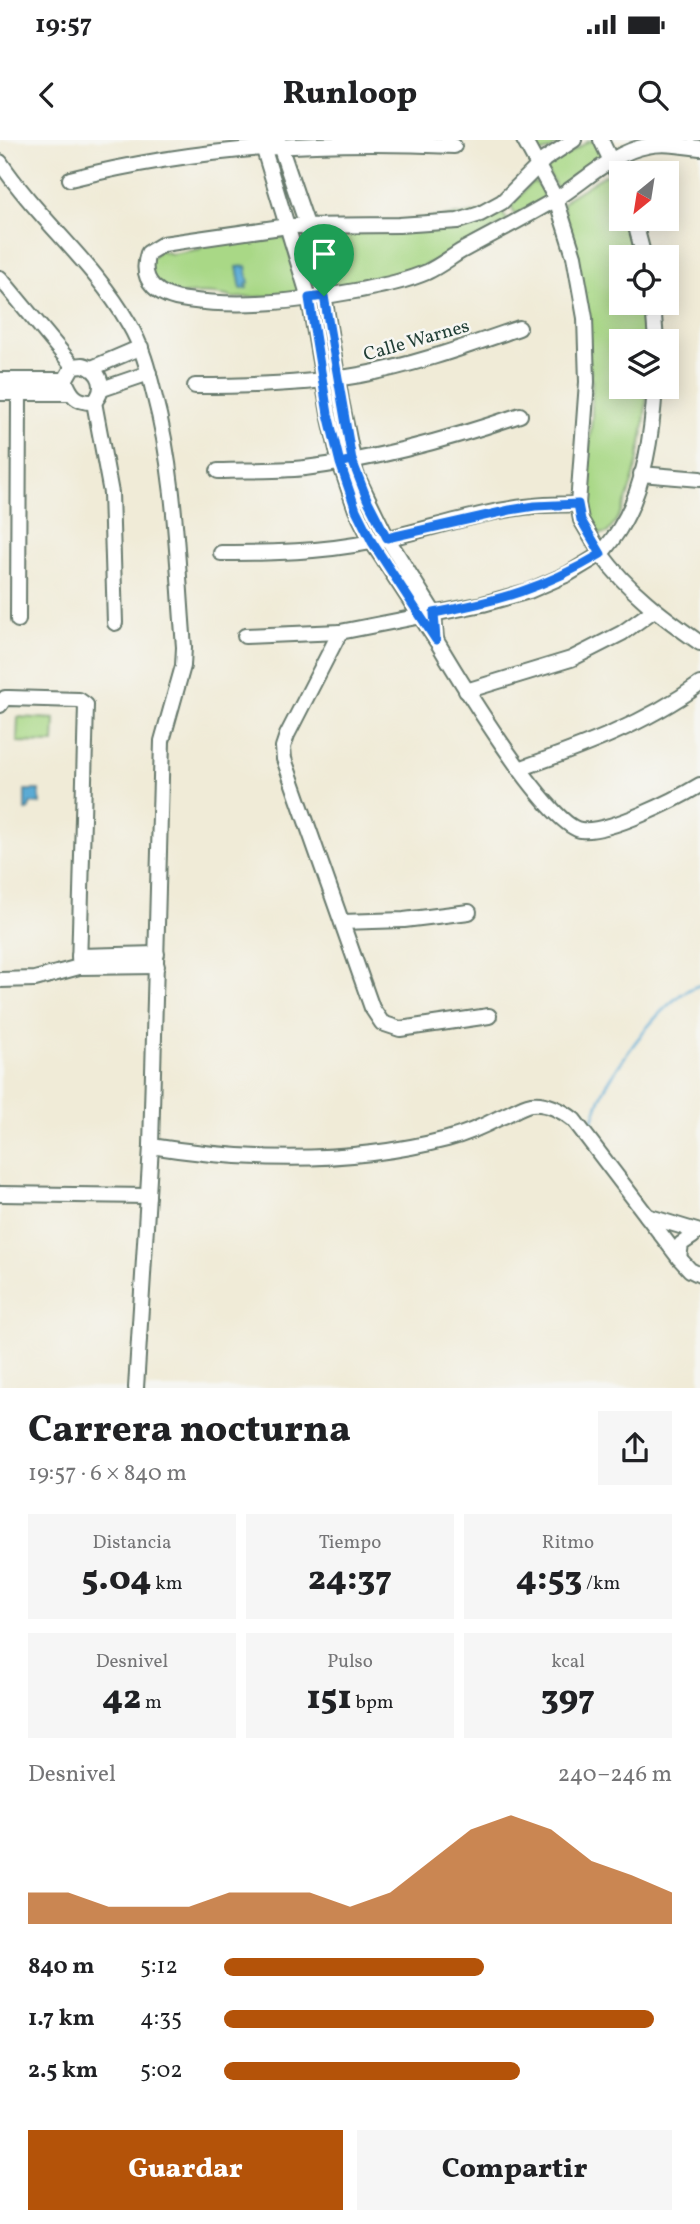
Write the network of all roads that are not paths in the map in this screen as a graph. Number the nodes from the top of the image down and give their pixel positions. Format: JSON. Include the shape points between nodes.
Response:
{"nodes":[{"id":1,"x":524,"y":140,"type":"edge"},
{"id":2,"x":574,"y":140,"type":"edge"},
{"id":3,"x":601,"y":140,"type":"edge"},
{"id":4,"x":279,"y":142,"type":"edge"},
{"id":5,"x":262,"y":143,"type":"edge"},
{"id":6,"x":454,"y":146,"type":"dead end"},
{"id":7,"x":700,"y":148,"type":"edge"},
{"id":8,"x":612,"y":161,"type":"joint"},
{"id":9,"x":0,"y":162,"type":"edge"},
{"id":10,"x":609,"y":163,"type":"edge"},
{"id":11,"x":537,"y":167,"type":"junction"},
{"id":12,"x":70,"y":179,"type":"dead end"},
{"id":13,"x":509,"y":196,"type":"junction"},
{"id":14,"x":556,"y":199,"type":"junction"},
{"id":15,"x":520,"y":219,"type":"junction"},
{"id":16,"x":307,"y":225,"type":"junction"},
{"id":17,"x":288,"y":226,"type":"junction"},
{"id":18,"x":0,"y":278,"type":"edge"},
{"id":19,"x":324,"y":296,"type":"junction"},
{"id":20,"x":309,"y":298,"type":"junction"},
{"id":21,"x":519,"y":328,"type":"dead end"},
{"id":22,"x":141,"y":347,"type":"junction"},
{"id":23,"x":73,"y":366,"type":"junction"},
{"id":24,"x":92,"y":368,"type":"junction"},
{"id":25,"x":149,"y":373,"type":"junction"},
{"id":26,"x":331,"y":379,"type":"junction"},
{"id":27,"x":0,"y":380,"type":"edge"},
{"id":28,"x":195,"y":386,"type":"dead end"},
{"id":29,"x":68,"y":387,"type":"junction"},
{"id":30,"x":102,"y":389,"type":"junction"},
{"id":31,"x":0,"y":393,"type":"edge"},
{"id":32,"x":19,"y":393,"type":"junction"},
{"id":33,"x":654,"y":399,"type":"edge"},
{"id":34,"x":94,"y":402,"type":"junction"},
{"id":35,"x":520,"y":415,"type":"dead end"},
{"id":36,"x":346,"y":461,"type":"junction"},
{"id":37,"x":218,"y":471,"type":"dead end"},
{"id":38,"x":641,"y":474,"type":"junction"},
{"id":39,"x":700,"y":479,"type":"edge"},
{"id":40,"x":578,"y":504,"type":"junction"},
{"id":41,"x":387,"y":538,"type":"junction"},
{"id":42,"x":372,"y":542,"type":"junction"},
{"id":43,"x":221,"y":553,"type":"dead end"},
{"id":44,"x":601,"y":554,"type":"junction"},
{"id":45,"x":654,"y":610,"type":"junction"},
{"id":46,"x":434,"y":613,"type":"junction"},
{"id":47,"x":419,"y":616,"type":"junction"},
{"id":48,"x":18,"y":620,"type":"dead end"},
{"id":49,"x":115,"y":623,"type":"dead end"},
{"id":50,"x":340,"y":632,"type":"junction"},
{"id":51,"x":245,"y":636,"type":"dead end"},
{"id":52,"x":436,"y":640,"type":"junction"},
{"id":53,"x":700,"y":643,"type":"edge"},
{"id":54,"x":700,"y":684,"type":"edge"},
{"id":55,"x":466,"y":691,"type":"junction"},
{"id":56,"x":0,"y":705,"type":"edge"},
{"id":57,"x":519,"y":769,"type":"junction"},
{"id":58,"x":700,"y":785,"type":"edge"},
{"id":59,"x":469,"y":912,"type":"dead end"},
{"id":60,"x":342,"y":922,"type":"junction"},
{"id":61,"x":157,"y":960,"type":"junction"},
{"id":62,"x":79,"y":961,"type":"junction"},
{"id":63,"x":0,"y":980,"type":"edge"},
{"id":64,"x":489,"y":1016,"type":"dead end"},
{"id":65,"x":152,"y":1146,"type":"junction"},
{"id":66,"x":0,"y":1194,"type":"edge"},
{"id":67,"x":148,"y":1196,"type":"junction"},
{"id":68,"x":647,"y":1216,"type":"junction"},
{"id":69,"x":657,"y":1230,"type":"junction"},
{"id":70,"x":698,"y":1235,"type":"edge"},
{"id":71,"x":679,"y":1258,"type":"junction"},
{"id":72,"x":700,"y":1275,"type":"edge"},
{"id":73,"x":136,"y":1388,"type":"edge"}],
"edges":[{"from":1,"to":11,"type":"street"},
{"from":2,"to":11,"type":"street"},
{"from":3,"to":8,"type":"street"},
{"from":4,"to":5,"type":"street"},
{"from":4,"to":6,"type":"street"},
{"from":4,"to":16,"type":"street"},
{"from":5,"to":12,"type":"street"},
{"from":5,"to":17,"type":"street"},
{"from":7,"to":8,"type":"street","via":[[648,145]]},
{"from":9,"to":22,"type":"street","via":[[111,296]]},
{"from":10,"to":14,"type":"street"},
{"from":11,"to":13,"type":"street"},
{"from":11,"to":14,"type":"street"},
{"from":13,"to":15,"type":"street","via":[[507,210]]},
{"from":13,"to":16,"type":"street","via":[[458,221]]},
{"from":14,"to":15,"type":"street"},
{"from":14,"to":40,"type":"street","via":[[574,256],[585,318],[587,382]]},
{"from":15,"to":19,"type":"street","via":[[398,283]]},
{"from":16,"to":17,"type":"street"},
{"from":16,"to":19,"type":"street"},
{"from":17,"to":20,"type":"street"},
{"from":17,"to":20,"type":"street","via":[[163,244],[148,253],[144,265],[157,291],[171,298],[246,304]]},
{"from":18,"to":23,"type":"street"},
{"from":19,"to":20,"type":"street"},
{"from":19,"to":26,"type":"street"},
{"from":20,"to":26,"type":"street"},
{"from":21,"to":26,"type":"street","name":"Calle Warnes","via":[[395,368]]},
{"from":22,"to":24,"type":"street"},
{"from":22,"to":25,"type":"street"},
{"from":23,"to":24,"type":"street"},
{"from":23,"to":29,"type":"street"},
{"from":24,"to":30,"type":"street"},
{"from":25,"to":30,"type":"street"},
{"from":25,"to":61,"type":"street","via":[[170,478],[184,647],[162,741]]},
{"from":26,"to":28,"type":"street","name":"Calle Warnes"},
{"from":26,"to":36,"type":"street","via":[[328,414]]},
{"from":27,"to":29,"type":"street"},
{"from":29,"to":32,"type":"street"},
{"from":29,"to":34,"type":"street","via":[[76,399]]},
{"from":30,"to":34,"type":"street"},
{"from":31,"to":32,"type":"street"},
{"from":32,"to":48,"type":"street"},
{"from":33,"to":38,"type":"street"},
{"from":34,"to":49,"type":"street","via":[[111,493]]},
{"from":35,"to":36,"type":"street","via":[[416,447]]},
{"from":36,"to":37,"type":"street","via":[[302,468]]},
{"from":36,"to":41,"type":"street"},
{"from":36,"to":42,"type":"street","via":[[356,510]]},
{"from":38,"to":39,"type":"street"},
{"from":38,"to":44,"type":"street","via":[[630,509]]},
{"from":40,"to":41,"type":"street","via":[[510,510]]},
{"from":40,"to":44,"type":"street","via":[[581,520]]},
{"from":41,"to":42,"type":"street"},
{"from":41,"to":46,"type":"street"},
{"from":42,"to":43,"type":"street","via":[[282,553]]},
{"from":42,"to":47,"type":"street"},
{"from":44,"to":45,"type":"street"},
{"from":44,"to":46,"type":"street","via":[[529,591]]},
{"from":45,"to":53,"type":"street"},
{"from":45,"to":55,"type":"street","via":[[622,633],[571,659]]},
{"from":46,"to":47,"type":"street"},
{"from":46,"to":52,"type":"street"},
{"from":47,"to":50,"type":"street"},
{"from":47,"to":52,"type":"street"},
{"from":50,"to":51,"type":"street"},
{"from":50,"to":60,"type":"street","via":[[283,747]]},
{"from":52,"to":55,"type":"street"},
{"from":54,"to":57,"type":"street","via":[[625,729]]},
{"from":55,"to":57,"type":"street"},
{"from":56,"to":62,"type":"street","via":[[9,698],[79,700],[86,705]]},
{"from":57,"to":58,"type":"street","via":[[566,824],[578,830],[607,826],[677,799]]},
{"from":59,"to":60,"type":"street"},
{"from":60,"to":64,"type":"street","via":[[372,1008],[382,1023],[400,1029]]},
{"from":61,"to":62,"type":"street"},
{"from":61,"to":65,"type":"street"},
{"from":62,"to":63,"type":"street","via":[[34,979]]},
{"from":65,"to":67,"type":"street"},
{"from":65,"to":68,"type":"street","via":[[284,1159],[337,1157],[447,1139],[533,1104],[563,1111],[574,1120]]},
{"from":66,"to":67,"type":"street"},
{"from":67,"to":73,"type":"street"},
{"from":68,"to":69,"type":"street"},
{"from":68,"to":70,"type":"street"},
{"from":69,"to":70,"type":"street","via":[[670,1228]]},
{"from":69,"to":71,"type":"street"},
{"from":70,"to":71,"type":"street","via":[[681,1244]]},
{"from":71,"to":72,"type":"street"}]}
